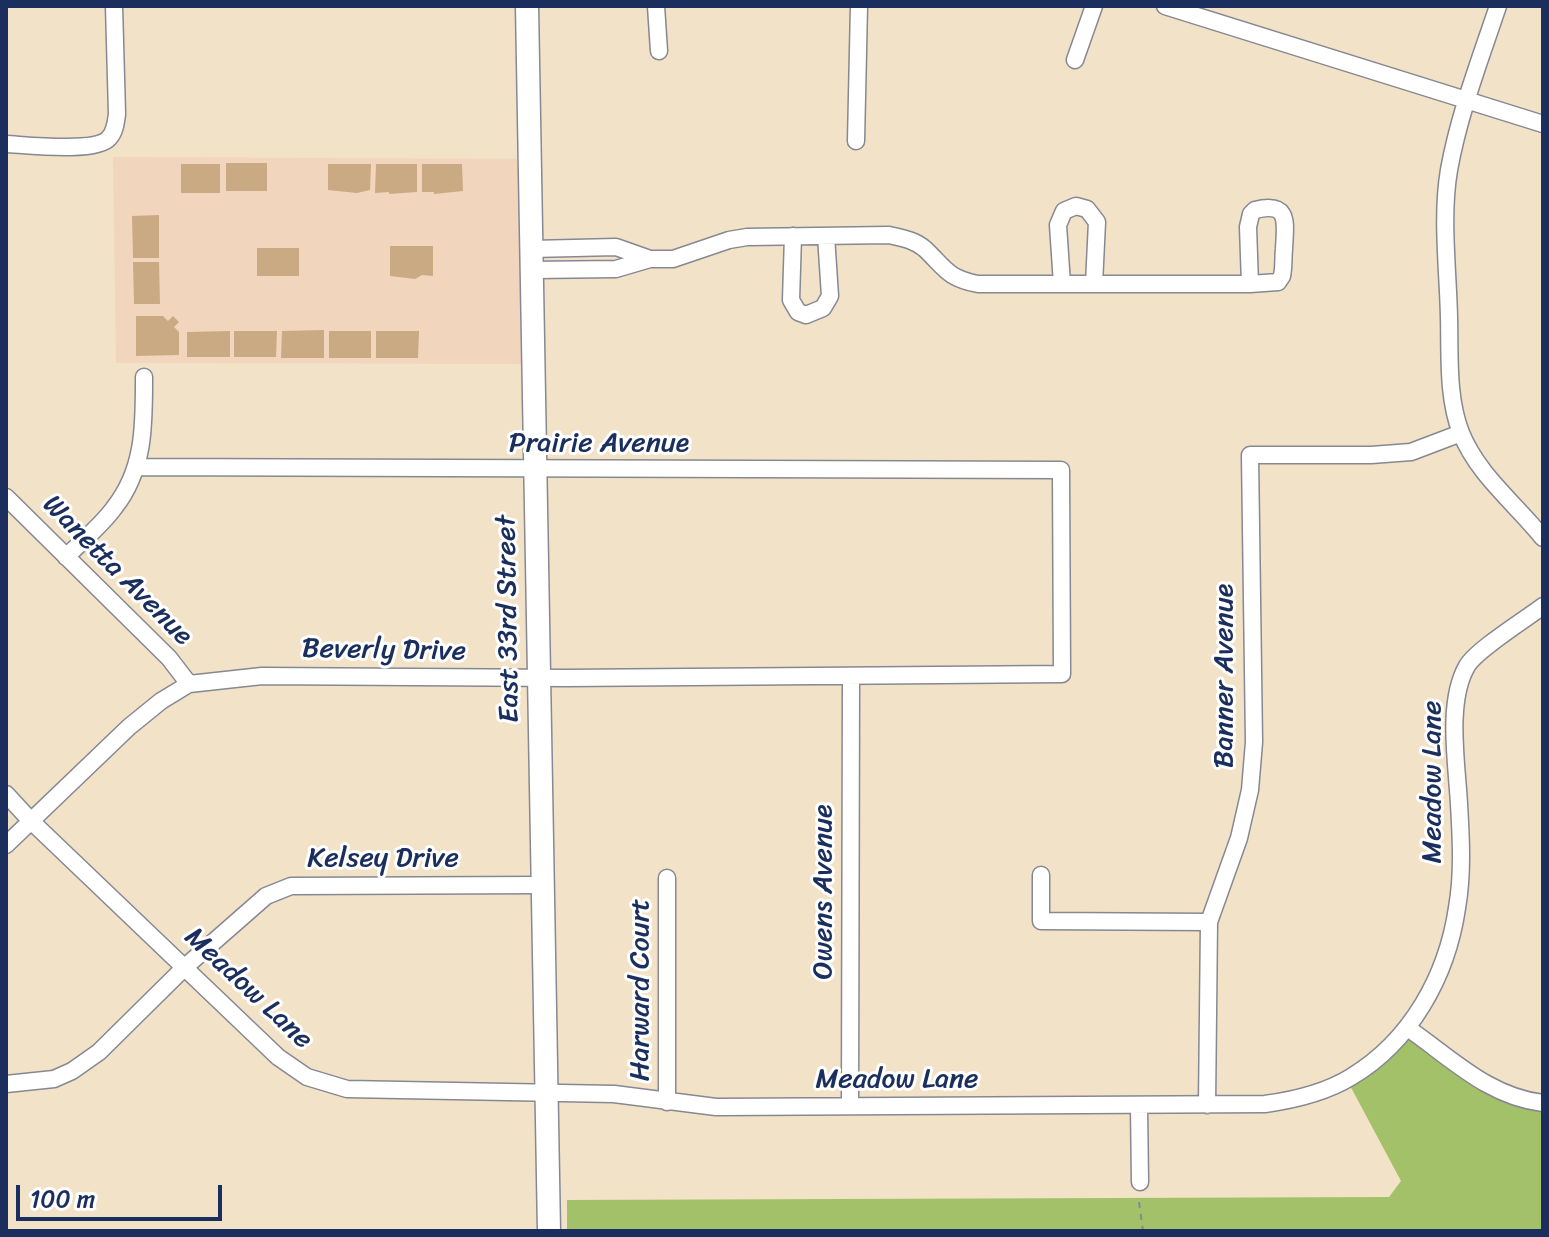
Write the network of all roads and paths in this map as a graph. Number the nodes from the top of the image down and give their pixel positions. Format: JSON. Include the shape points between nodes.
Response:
{"nodes":[{"id":1,"x":114,"y":6,"type":"edge"},
{"id":2,"x":527,"y":6,"type":"edge"},
{"id":3,"x":656,"y":6,"type":"edge"},
{"id":4,"x":859,"y":6,"type":"edge"},
{"id":5,"x":1094,"y":6,"type":"edge"},
{"id":6,"x":1165,"y":6,"type":"edge"},
{"id":7,"x":1498,"y":6,"type":"edge"},
{"id":8,"x":659,"y":51,"type":"dead end"},
{"id":9,"x":1075,"y":60,"type":"dead end"},
{"id":10,"x":1467,"y":101,"type":"junction"},
{"id":11,"x":1543,"y":124,"type":"edge"},
{"id":12,"x":856,"y":141,"type":"dead end"},
{"id":13,"x":6,"y":144,"type":"edge"},
{"id":14,"x":793,"y":236,"type":"junction"},
{"id":15,"x":826,"y":236,"type":"junction"},
{"id":16,"x":607,"y":247,"type":"junction"},
{"id":17,"x":532,"y":259,"type":"junction"},
{"id":18,"x":650,"y":259,"type":"junction"},
{"id":19,"x":607,"y":269,"type":"junction"},
{"id":20,"x":1062,"y":284,"type":"junction"},
{"id":21,"x":1094,"y":284,"type":"junction"},
{"id":22,"x":1250,"y":284,"type":"junction"},
{"id":23,"x":144,"y":377,"type":"dead end"},
{"id":24,"x":1461,"y":433,"type":"junction"},
{"id":25,"x":137,"y":467,"type":"junction"},
{"id":26,"x":536,"y":470,"type":"junction"},
{"id":27,"x":6,"y":497,"type":"edge"},
{"id":28,"x":1543,"y":538,"type":"edge"},
{"id":29,"x":66,"y":557,"type":"junction"},
{"id":30,"x":1543,"y":606,"type":"edge"},
{"id":31,"x":1062,"y":674,"type":"joint"},
{"id":32,"x":540,"y":678,"type":"junction"},
{"id":33,"x":851,"y":678,"type":"junction"},
{"id":34,"x":189,"y":684,"type":"junction"},
{"id":35,"x":6,"y":794,"type":"edge"},
{"id":36,"x":30,"y":820,"type":"junction"},
{"id":37,"x":6,"y":845,"type":"edge"},
{"id":38,"x":1041,"y":875,"type":"dead end"},
{"id":39,"x":667,"y":878,"type":"dead end"},
{"id":40,"x":544,"y":885,"type":"junction"},
{"id":41,"x":1209,"y":922,"type":"junction"},
{"id":42,"x":185,"y":967,"type":"junction"},
{"id":43,"x":1409,"y":1029,"type":"junction"},
{"id":44,"x":6,"y":1084,"type":"edge"},
{"id":45,"x":548,"y":1092,"type":"junction"},
{"id":46,"x":667,"y":1102,"type":"junction"},
{"id":47,"x":1543,"y":1103,"type":"edge"},
{"id":48,"x":850,"y":1105,"type":"junction"},
{"id":49,"x":1207,"y":1105,"type":"junction"},
{"id":50,"x":1139,"y":1106,"type":"junction"},
{"id":51,"x":1140,"y":1182,"type":"dead end"},
{"id":52,"x":1139,"y":1202,"type":"dead end"},
{"id":53,"x":549,"y":1231,"type":"edge"},
{"id":54,"x":565,"y":1231,"type":"edge"},
{"id":55,"x":645,"y":1231,"type":"edge"},
{"id":56,"x":1143,"y":1231,"type":"edge"}],
"edges":[{"from":1,"to":13,"type":"street","via":[[117,114],[109,139],[95,146]]},
{"from":2,"to":17,"type":"street","name":"East 33rd Street"},
{"from":3,"to":8,"type":"street"},
{"from":4,"to":12,"type":"street"},
{"from":5,"to":9,"type":"street"},
{"from":6,"to":10,"type":"street"},
{"from":7,"to":10,"type":"street"},
{"from":10,"to":11,"type":"street"},
{"from":10,"to":24,"type":"street","via":[[1447,190],[1450,357]]},
{"from":14,"to":15,"type":"street"},
{"from":14,"to":15,"type":"street","via":[[791,300],[806,315],[823,308],[830,296]]},
{"from":14,"to":18,"type":"street","via":[[747,237],[673,259]]},
{"from":15,"to":20,"type":"street","via":[[910,240],[942,270],[965,281]]},
{"from":16,"to":17,"type":"street"},
{"from":16,"to":18,"type":"street"},
{"from":16,"to":19,"type":"street"},
{"from":17,"to":19,"type":"street"},
{"from":17,"to":26,"type":"street","name":"East 33rd Street"},
{"from":18,"to":19,"type":"street"},
{"from":20,"to":21,"type":"street"},
{"from":20,"to":21,"type":"street","via":[[1058,225],[1064,211],[1076,206],[1087,209],[1097,222]]},
{"from":21,"to":22,"type":"street"},
{"from":22,"to":22,"type":"street","via":[[1248,220],[1255,210],[1275,208],[1286,225],[1282,276],[1278,282]]},
{"from":23,"to":25,"type":"street"},
{"from":24,"to":28,"type":"street","via":[[1485,474]]},
{"from":24,"to":41,"type":"street","name":"Banner Avenue","via":[[1411,452],[1250,455],[1250,790]]},
{"from":25,"to":26,"type":"street","name":"Prairie Avenue"},
{"from":25,"to":29,"type":"street","via":[[114,509]]},
{"from":26,"to":31,"type":"street","name":"Prairie Avenue","via":[[1061,470]]},
{"from":26,"to":32,"type":"street","name":"East 33rd Street"},
{"from":27,"to":29,"type":"street","name":"Wanetta Avenue"},
{"from":29,"to":34,"type":"street","name":"Wanetta Avenue"},
{"from":30,"to":43,"type":"street","name":"Meadow Lane","via":[[1468,665],[1457,693],[1458,907],[1431,991]]},
{"from":31,"to":33,"type":"street","name":"Beverly Drive"},
{"from":32,"to":33,"type":"street","name":"Beverly Drive"},
{"from":32,"to":34,"type":"street","name":"Beverly Drive","via":[[262,676]]},
{"from":32,"to":40,"type":"street","name":"East 33rd Street"},
{"from":33,"to":48,"type":"street","name":"Owens Avenue"},
{"from":34,"to":36,"type":"street","name":"Beverly Drive","via":[[129,727]]},
{"from":35,"to":36,"type":"street","name":"Meadow Lane"},
{"from":36,"to":37,"type":"street","name":"Beverly Drive"},
{"from":36,"to":42,"type":"street","name":"Meadow Lane"},
{"from":38,"to":41,"type":"street","via":[[1041,921]]},
{"from":39,"to":46,"type":"street","name":"Harward Court"},
{"from":40,"to":42,"type":"street","name":"Kelsey Drive","via":[[291,886],[266,896]]},
{"from":40,"to":45,"type":"street","name":"East 33rd Street"},
{"from":41,"to":49,"type":"street","name":"Banner Avenue"},
{"from":42,"to":44,"type":"street","name":"Kelsey Drive","via":[[99,1052],[72,1071],[54,1079]]},
{"from":42,"to":45,"type":"street","name":"Meadow Lane","via":[[278,1057],[307,1077],[347,1089]]},
{"from":43,"to":47,"type":"street","via":[[1482,1083]]},
{"from":43,"to":49,"type":"street","name":"Meadow Lane","via":[[1353,1076],[1314,1094],[1265,1104]]},
{"from":45,"to":46,"type":"street","name":"Meadow Lane"},
{"from":45,"to":53,"type":"street","name":"East 33rd Street"},
{"from":46,"to":48,"type":"street","name":"Meadow Lane","via":[[716,1107]]},
{"from":48,"to":50,"type":"street","name":"Meadow Lane"},
{"from":49,"to":50,"type":"street","name":"Meadow Lane"},
{"from":50,"to":51,"type":"street"},
{"from":52,"to":56,"type":"path"},
{"from":54,"to":55,"type":"path"}]}
